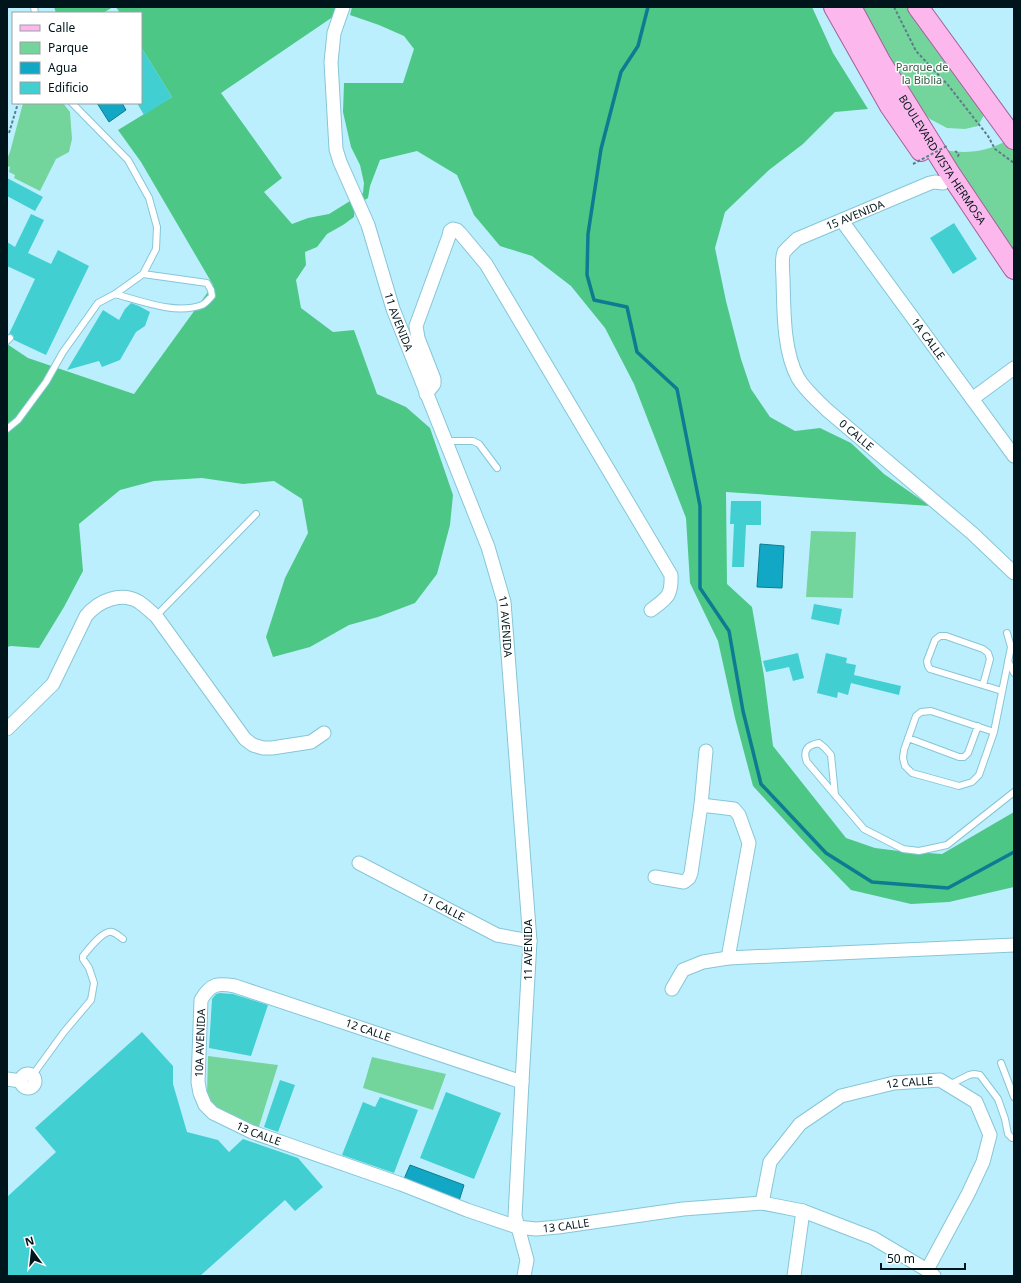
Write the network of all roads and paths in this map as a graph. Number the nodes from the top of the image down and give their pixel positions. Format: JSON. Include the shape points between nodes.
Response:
{"nodes":[{"id":1,"x":343,"y":7,"type":"edge"},
{"id":2,"x":834,"y":7,"type":"edge"},
{"id":3,"x":851,"y":7,"type":"edge"},
{"id":4,"x":894,"y":7,"type":"edge"},
{"id":5,"x":918,"y":7,"type":"edge"},
{"id":6,"x":18,"y":104,"type":"edge"},
{"id":7,"x":73,"y":104,"type":"edge"},
{"id":8,"x":9,"y":133,"type":"dead end"},
{"id":9,"x":1011,"y":133,"type":"edge"},
{"id":10,"x":947,"y":146,"type":"dead end"},
{"id":11,"x":1014,"y":163,"type":"edge"},
{"id":12,"x":913,"y":164,"type":"dead end"},
{"id":13,"x":936,"y":179,"type":"junction"},
{"id":14,"x":842,"y":221,"type":"junction"},
{"id":15,"x":991,"y":235,"type":"junction"},
{"id":16,"x":784,"y":252,"type":"joint"},
{"id":17,"x":1014,"y":269,"type":"edge"},
{"id":18,"x":143,"y":274,"type":"junction"},
{"id":19,"x":115,"y":294,"type":"junction"},
{"id":20,"x":1014,"y":368,"type":"edge"},
{"id":21,"x":426,"y":394,"type":"junction"},
{"id":22,"x":972,"y":399,"type":"junction"},
{"id":23,"x":7,"y":429,"type":"edge"},
{"id":24,"x":446,"y":441,"type":"junction"},
{"id":25,"x":1014,"y":456,"type":"edge"},
{"id":26,"x":497,"y":468,"type":"dead end"},
{"id":27,"x":256,"y":514,"type":"dead end"},
{"id":28,"x":1014,"y":573,"type":"edge"},
{"id":29,"x":651,"y":610,"type":"dead end"},
{"id":30,"x":156,"y":616,"type":"junction"},
{"id":31,"x":1007,"y":633,"type":"dead end"},
{"id":32,"x":1008,"y":660,"type":"junction"},
{"id":33,"x":1014,"y":673,"type":"edge"},
{"id":34,"x":983,"y":685,"type":"junction"},
{"id":35,"x":1002,"y":692,"type":"junction"},
{"id":36,"x":978,"y":726,"type":"junction"},
{"id":37,"x":7,"y":729,"type":"edge"},
{"id":38,"x":994,"y":732,"type":"junction"},
{"id":39,"x":324,"y":733,"type":"dead end"},
{"id":40,"x":908,"y":738,"type":"junction"},
{"id":41,"x":706,"y":751,"type":"dead end"},
{"id":42,"x":1014,"y":792,"type":"edge"},
{"id":43,"x":835,"y":795,"type":"junction"},
{"id":44,"x":701,"y":804,"type":"junction"},
{"id":45,"x":359,"y":863,"type":"dead end"},
{"id":46,"x":655,"y":877,"type":"dead end"},
{"id":47,"x":123,"y":939,"type":"dead end"},
{"id":48,"x":530,"y":941,"type":"junction"},
{"id":49,"x":1014,"y":945,"type":"edge"},
{"id":50,"x":728,"y":958,"type":"junction"},
{"id":51,"x":214,"y":986,"type":"joint"},
{"id":52,"x":672,"y":989,"type":"dead end"},
{"id":53,"x":1001,"y":1063,"type":"dead end"},
{"id":54,"x":27,"y":1078,"type":"joint"},
{"id":55,"x":7,"y":1079,"type":"edge"},
{"id":56,"x":522,"y":1082,"type":"junction"},
{"id":57,"x":948,"y":1085,"type":"junction"},
{"id":58,"x":1014,"y":1097,"type":"edge"},
{"id":59,"x":205,"y":1105,"type":"joint"},
{"id":60,"x":1014,"y":1138,"type":"edge"},
{"id":61,"x":762,"y":1203,"type":"junction"},
{"id":62,"x":803,"y":1211,"type":"junction"},
{"id":63,"x":518,"y":1227,"type":"junction"},
{"id":64,"x":930,"y":1273,"type":"edge"},
{"id":65,"x":524,"y":1276,"type":"edge"},
{"id":66,"x":794,"y":1276,"type":"edge"}],
"edges":[{"from":1,"to":21,"type":"street","name":"11 AVENIDA","via":[[334,33],[331,62],[336,149],[368,225],[393,309]]},
{"from":2,"to":13,"type":"main road","via":[[890,106]]},
{"from":3,"to":15,"type":"main road","name":"BOULEVARD VISTA HERMOSA","via":[[880,62],[948,172]]},
{"from":4,"to":11,"type":"path","via":[[916,51],[948,84],[995,148]]},
{"from":5,"to":9,"type":"main road"},
{"from":6,"to":8,"type":"path"},
{"from":7,"to":18,"type":"lane","via":[[128,160],[149,198],[157,227],[156,249]]},
{"from":10,"to":12,"type":"path","bridge":true},
{"from":13,"to":14,"type":"street","name":"15 AVENIDA"},
{"from":13,"to":15,"type":"main road","via":[[966,215]]},
{"from":14,"to":16,"type":"street","name":"15 AVENIDA","via":[[797,239]]},
{"from":14,"to":22,"type":"street","name":"1A CALLE"},
{"from":15,"to":17,"type":"main road","name":"BOULEVARD VISTA HERMOSA"},
{"from":16,"to":28,"type":"street","name":"0 CALLE","via":[[784,317],[787,341],[798,378],[827,410],[972,533]]},
{"from":18,"to":19,"type":"lane"},
{"from":18,"to":19,"type":"lane","via":[[207,283],[212,296],[204,304],[184,309],[158,306]]},
{"from":19,"to":23,"type":"lane","via":[[98,303],[63,352],[46,382],[18,420]]},
{"from":20,"to":22,"type":"street"},
{"from":21,"to":24,"type":"street","name":"11 AVENIDA"},
{"from":21,"to":29,"type":"street","via":[[434,384],[434,379],[416,326],[448,236],[453,229],[460,233],[486,264],[671,575],[672,586],[667,598]]},
{"from":22,"to":25,"type":"street","name":"1A CALLE"},
{"from":24,"to":26,"type":"lane","via":[[473,441],[479,444]]},
{"from":24,"to":48,"type":"street","name":"11 AVENIDA","via":[[488,547],[504,602]]},
{"from":27,"to":30,"type":"lane"},
{"from":30,"to":37,"type":"street","via":[[139,602],[124,598],[109,600],[96,606],[86,616],[53,684]]},
{"from":30,"to":39,"type":"street","via":[[240,733],[253,745],[272,748],[311,742]]},
{"from":31,"to":32,"type":"lane","via":[[1011,647]]},
{"from":32,"to":33,"type":"lane"},
{"from":32,"to":35,"type":"lane"},
{"from":34,"to":34,"type":"lane","via":[[930,669],[927,662],[935,640],[940,636],[946,636],[988,653],[990,659]]},
{"from":34,"to":35,"type":"lane"},
{"from":35,"to":38,"type":"lane"},
{"from":36,"to":38,"type":"lane"},
{"from":36,"to":40,"type":"lane","via":[[931,711],[921,712],[916,716]]},
{"from":36,"to":40,"type":"lane","via":[[964,757]]},
{"from":38,"to":40,"type":"lane","via":[[979,775],[972,782],[959,786],[912,772],[905,766],[903,758]]},
{"from":41,"to":44,"type":"street"},
{"from":42,"to":43,"type":"lane","via":[[947,845],[919,851],[903,849],[864,829]]},
{"from":43,"to":43,"type":"lane","via":[[804,756],[812,745],[819,743],[831,755]]},
{"from":44,"to":46,"type":"street","via":[[689,878],[684,882]]},
{"from":44,"to":50,"type":"street","via":[[734,810],[739,815],[749,843]]},
{"from":45,"to":48,"type":"street","name":"11 CALLE","via":[[497,935]]},
{"from":47,"to":54,"type":"lane","via":[[114,932],[104,934],[83,956],[94,983],[91,1000]]},
{"from":48,"to":56,"type":"street","name":"11 AVENIDA"},
{"from":49,"to":50,"type":"street"},
{"from":50,"to":52,"type":"street","via":[[703,962],[683,970]]},
{"from":51,"to":56,"type":"street","name":"12 CALLE","via":[[235,986]]},
{"from":51,"to":59,"type":"street","name":"10A AVENIDA","via":[[206,991],[201,1000],[198,1082]]},
{"from":53,"to":58,"type":"lane"},
{"from":54,"to":55,"type":"street"},
{"from":56,"to":63,"type":"street","name":"11 AVENIDA","via":[[516,1216]]},
{"from":57,"to":60,"type":"lane","via":[[969,1075],[980,1075],[998,1099],[1008,1134]]},
{"from":57,"to":61,"type":"street","name":"12 CALLE","via":[[940,1080],[894,1083],[841,1096],[800,1124],[770,1162]]},
{"from":57,"to":64,"type":"street","name":"12 CALLE","via":[[976,1102],[990,1135],[983,1162]]},
{"from":59,"to":63,"type":"street","name":"13 CALLE","via":[[213,1114],[252,1132]]},
{"from":61,"to":62,"type":"street","name":"13 CALLE"},
{"from":61,"to":63,"type":"street","name":"13 CALLE","via":[[683,1209],[558,1227]]},
{"from":62,"to":64,"type":"street","name":"13 CALLE","via":[[873,1238]]},
{"from":62,"to":66,"type":"street"},
{"from":63,"to":65,"type":"street","name":"11 AVENIDA","via":[[527,1260]]}]}
